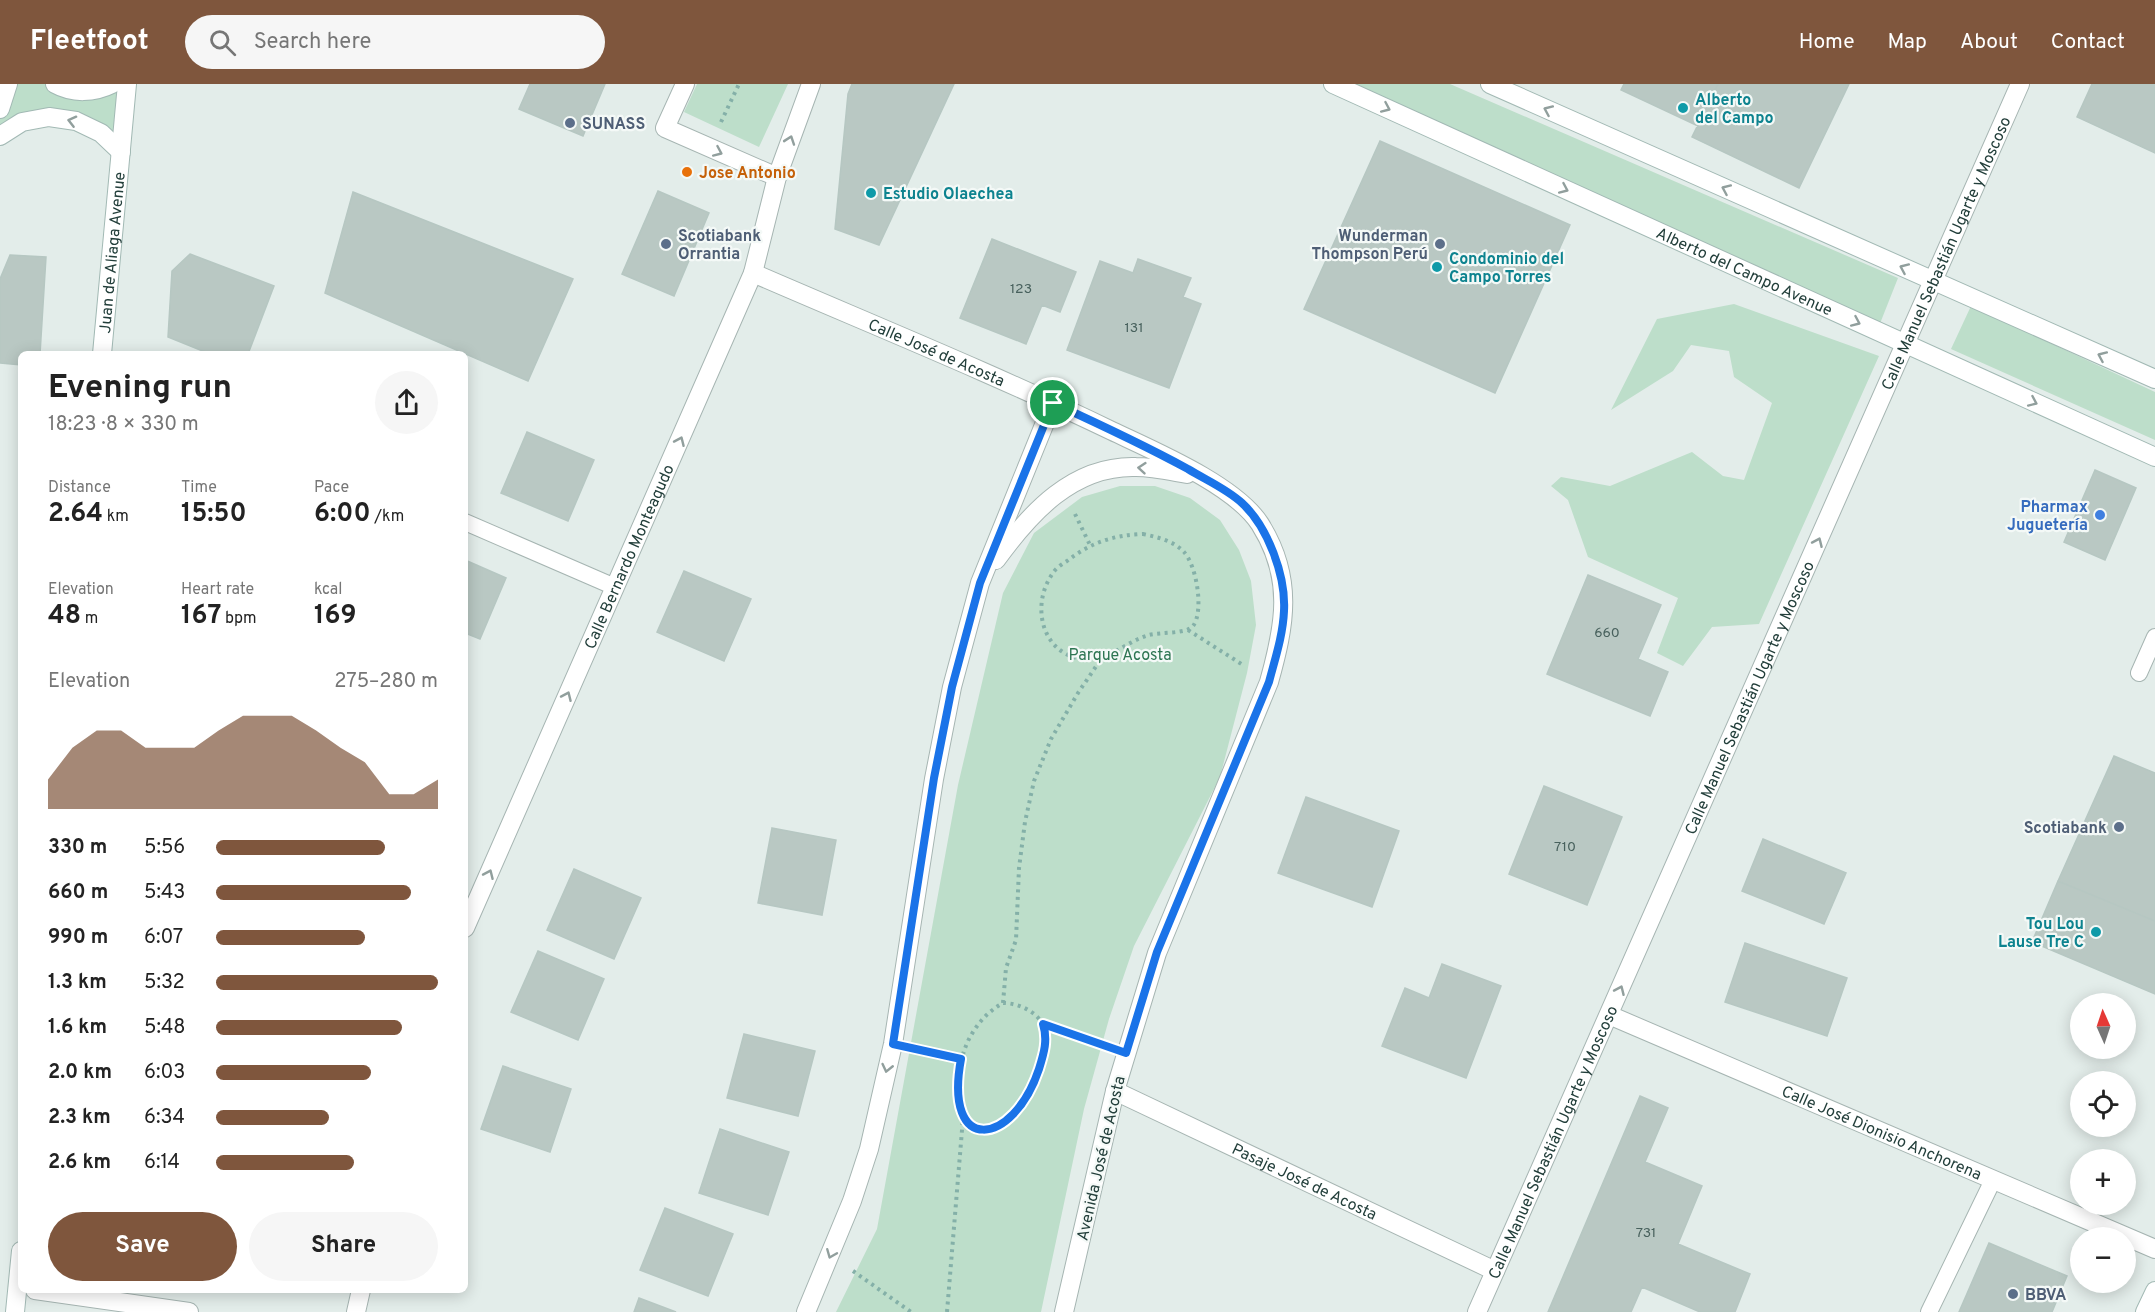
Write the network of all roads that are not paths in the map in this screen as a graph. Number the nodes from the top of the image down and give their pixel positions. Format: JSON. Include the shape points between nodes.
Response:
{"nodes":[{"id":1,"x":8,"y":84,"type":"edge"},
{"id":2,"x":55,"y":84,"type":"edge"},
{"id":3,"x":112,"y":84,"type":"edge"},
{"id":4,"x":127,"y":84,"type":"edge"},
{"id":5,"x":685,"y":84,"type":"edge"},
{"id":6,"x":811,"y":84,"type":"edge"},
{"id":7,"x":1333,"y":84,"type":"edge"},
{"id":8,"x":1490,"y":84,"type":"edge"},
{"id":9,"x":2020,"y":84,"type":"edge"},
{"id":10,"x":0,"y":109,"type":"edge"},
{"id":11,"x":0,"y":136,"type":"edge"},
{"id":12,"x":121,"y":152,"type":"junction"},
{"id":13,"x":777,"y":177,"type":"junction"},
{"id":14,"x":753,"y":273,"type":"junction"},
{"id":15,"x":1933,"y":281,"type":"junction"},
{"id":16,"x":1905,"y":344,"type":"junction"},
{"id":17,"x":102,"y":351,"type":"edge"},
{"id":18,"x":2155,"y":379,"type":"edge"},
{"id":19,"x":1053,"y":403,"type":"junction"},
{"id":20,"x":2155,"y":457,"type":"edge"},
{"id":21,"x":1219,"y":487,"type":"junction"},
{"id":22,"x":1243,"y":503,"type":"joint"},
{"id":23,"x":468,"y":523,"type":"edge"},
{"id":24,"x":980,"y":583,"type":"junction"},
{"id":25,"x":615,"y":587,"type":"junction"},
{"id":26,"x":2155,"y":637,"type":"edge"},
{"id":27,"x":2139,"y":673,"type":"dead end"},
{"id":28,"x":468,"y":921,"type":"edge"},
{"id":29,"x":1609,"y":1015,"type":"junction"},
{"id":30,"x":1115,"y":1091,"type":"junction"},
{"id":31,"x":1993,"y":1180,"type":"junction"},
{"id":32,"x":2155,"y":1250,"type":"edge"},
{"id":33,"x":1495,"y":1271,"type":"junction"},
{"id":34,"x":2155,"y":1291,"type":"edge"},
{"id":35,"x":23,"y":1293,"type":"edge"},
{"id":36,"x":59,"y":1293,"type":"edge"},
{"id":37,"x":360,"y":1293,"type":"edge"},
{"id":38,"x":15,"y":1312,"type":"edge"},
{"id":39,"x":189,"y":1312,"type":"edge"},
{"id":40,"x":356,"y":1312,"type":"edge"},
{"id":41,"x":806,"y":1312,"type":"edge"},
{"id":42,"x":1064,"y":1312,"type":"edge"},
{"id":43,"x":1477,"y":1312,"type":"edge"},
{"id":44,"x":1929,"y":1312,"type":"edge"},
{"id":45,"x":2145,"y":1312,"type":"edge"}],
"edges":[{"from":1,"to":10,"type":"street"},
{"from":2,"to":3,"type":"street","via":[[87,92]]},
{"from":4,"to":12,"type":"street","name":"Juan de Aliaga Avenue"},
{"from":5,"to":13,"type":"street","one_way":true,"via":[[665,128]]},
{"from":13,"to":6,"type":"street","name":"Calle Bernardo Monteagudo","one_way":true},
{"from":7,"to":16,"type":"street","name":"Alberto del Campo Avenue","one_way":true},
{"from":15,"to":8,"type":"street","one_way":true},
{"from":9,"to":15,"type":"street","name":"Calle Manuel Sebastián Ugarte y Moscoso"},
{"from":12,"to":11,"type":"street","one_way":true,"via":[[101,133],[76,121],[49,117],[22,122]]},
{"from":12,"to":17,"type":"street","name":"Juan de Aliaga Avenue"},
{"from":13,"to":14,"type":"street","name":"Calle Bernardo Monteagudo"},
{"from":14,"to":19,"type":"street","name":"Calle José de Acosta"},
{"from":25,"to":14,"type":"street","name":"Calle Bernardo Monteagudo","one_way":true},
{"from":15,"to":16,"type":"street","name":"Calle Manuel Sebastián Ugarte y Moscoso"},
{"from":18,"to":15,"type":"street","one_way":true},
{"from":16,"to":20,"type":"street","name":"Alberto del Campo Avenue","one_way":true},
{"from":29,"to":16,"type":"street","name":"Calle Manuel Sebastián Ugarte y Moscoso","one_way":true},
{"from":19,"to":21,"type":"street","name":"Calle José de Acosta"},
{"from":19,"to":24,"type":"street"},
{"from":21,"to":22,"type":"street","name":"Calle José de Acosta"},
{"from":21,"to":24,"type":"street","one_way":true,"via":[[1188,475],[1136,467],[1107,469],[1085,476],[1043,504]]},
{"from":22,"to":30,"type":"street","name":"Avenida José de Acosta","via":[[1272,547],[1284,609],[1280,642],[1269,682],[1157,952]]},
{"from":23,"to":25,"type":"lane"},
{"from":24,"to":41,"type":"street","one_way":true,"via":[[952,687],[934,778],[893,1044],[869,1149]]},
{"from":28,"to":25,"type":"street","name":"Calle Bernardo Monteagudo","one_way":true},
{"from":26,"to":27,"type":"lane"},
{"from":29,"to":31,"type":"street","name":"Calle José Dionisio Anchorena"},
{"from":29,"to":33,"type":"street","name":"Calle Manuel Sebastián Ugarte y Moscoso"},
{"from":30,"to":33,"type":"street","name":"Pasaje José de Acosta"},
{"from":30,"to":42,"type":"street","name":"Avenida José de Acosta"},
{"from":31,"to":32,"type":"street","name":"Calle José Dionisio Anchorena"},
{"from":31,"to":44,"type":"lane"},
{"from":33,"to":43,"type":"street","name":"Calle Manuel Sebastián Ugarte y Moscoso"},
{"from":34,"to":45,"type":"street"},
{"from":35,"to":38,"type":"street"},
{"from":36,"to":39,"type":"street"},
{"from":37,"to":40,"type":"street"}]}
